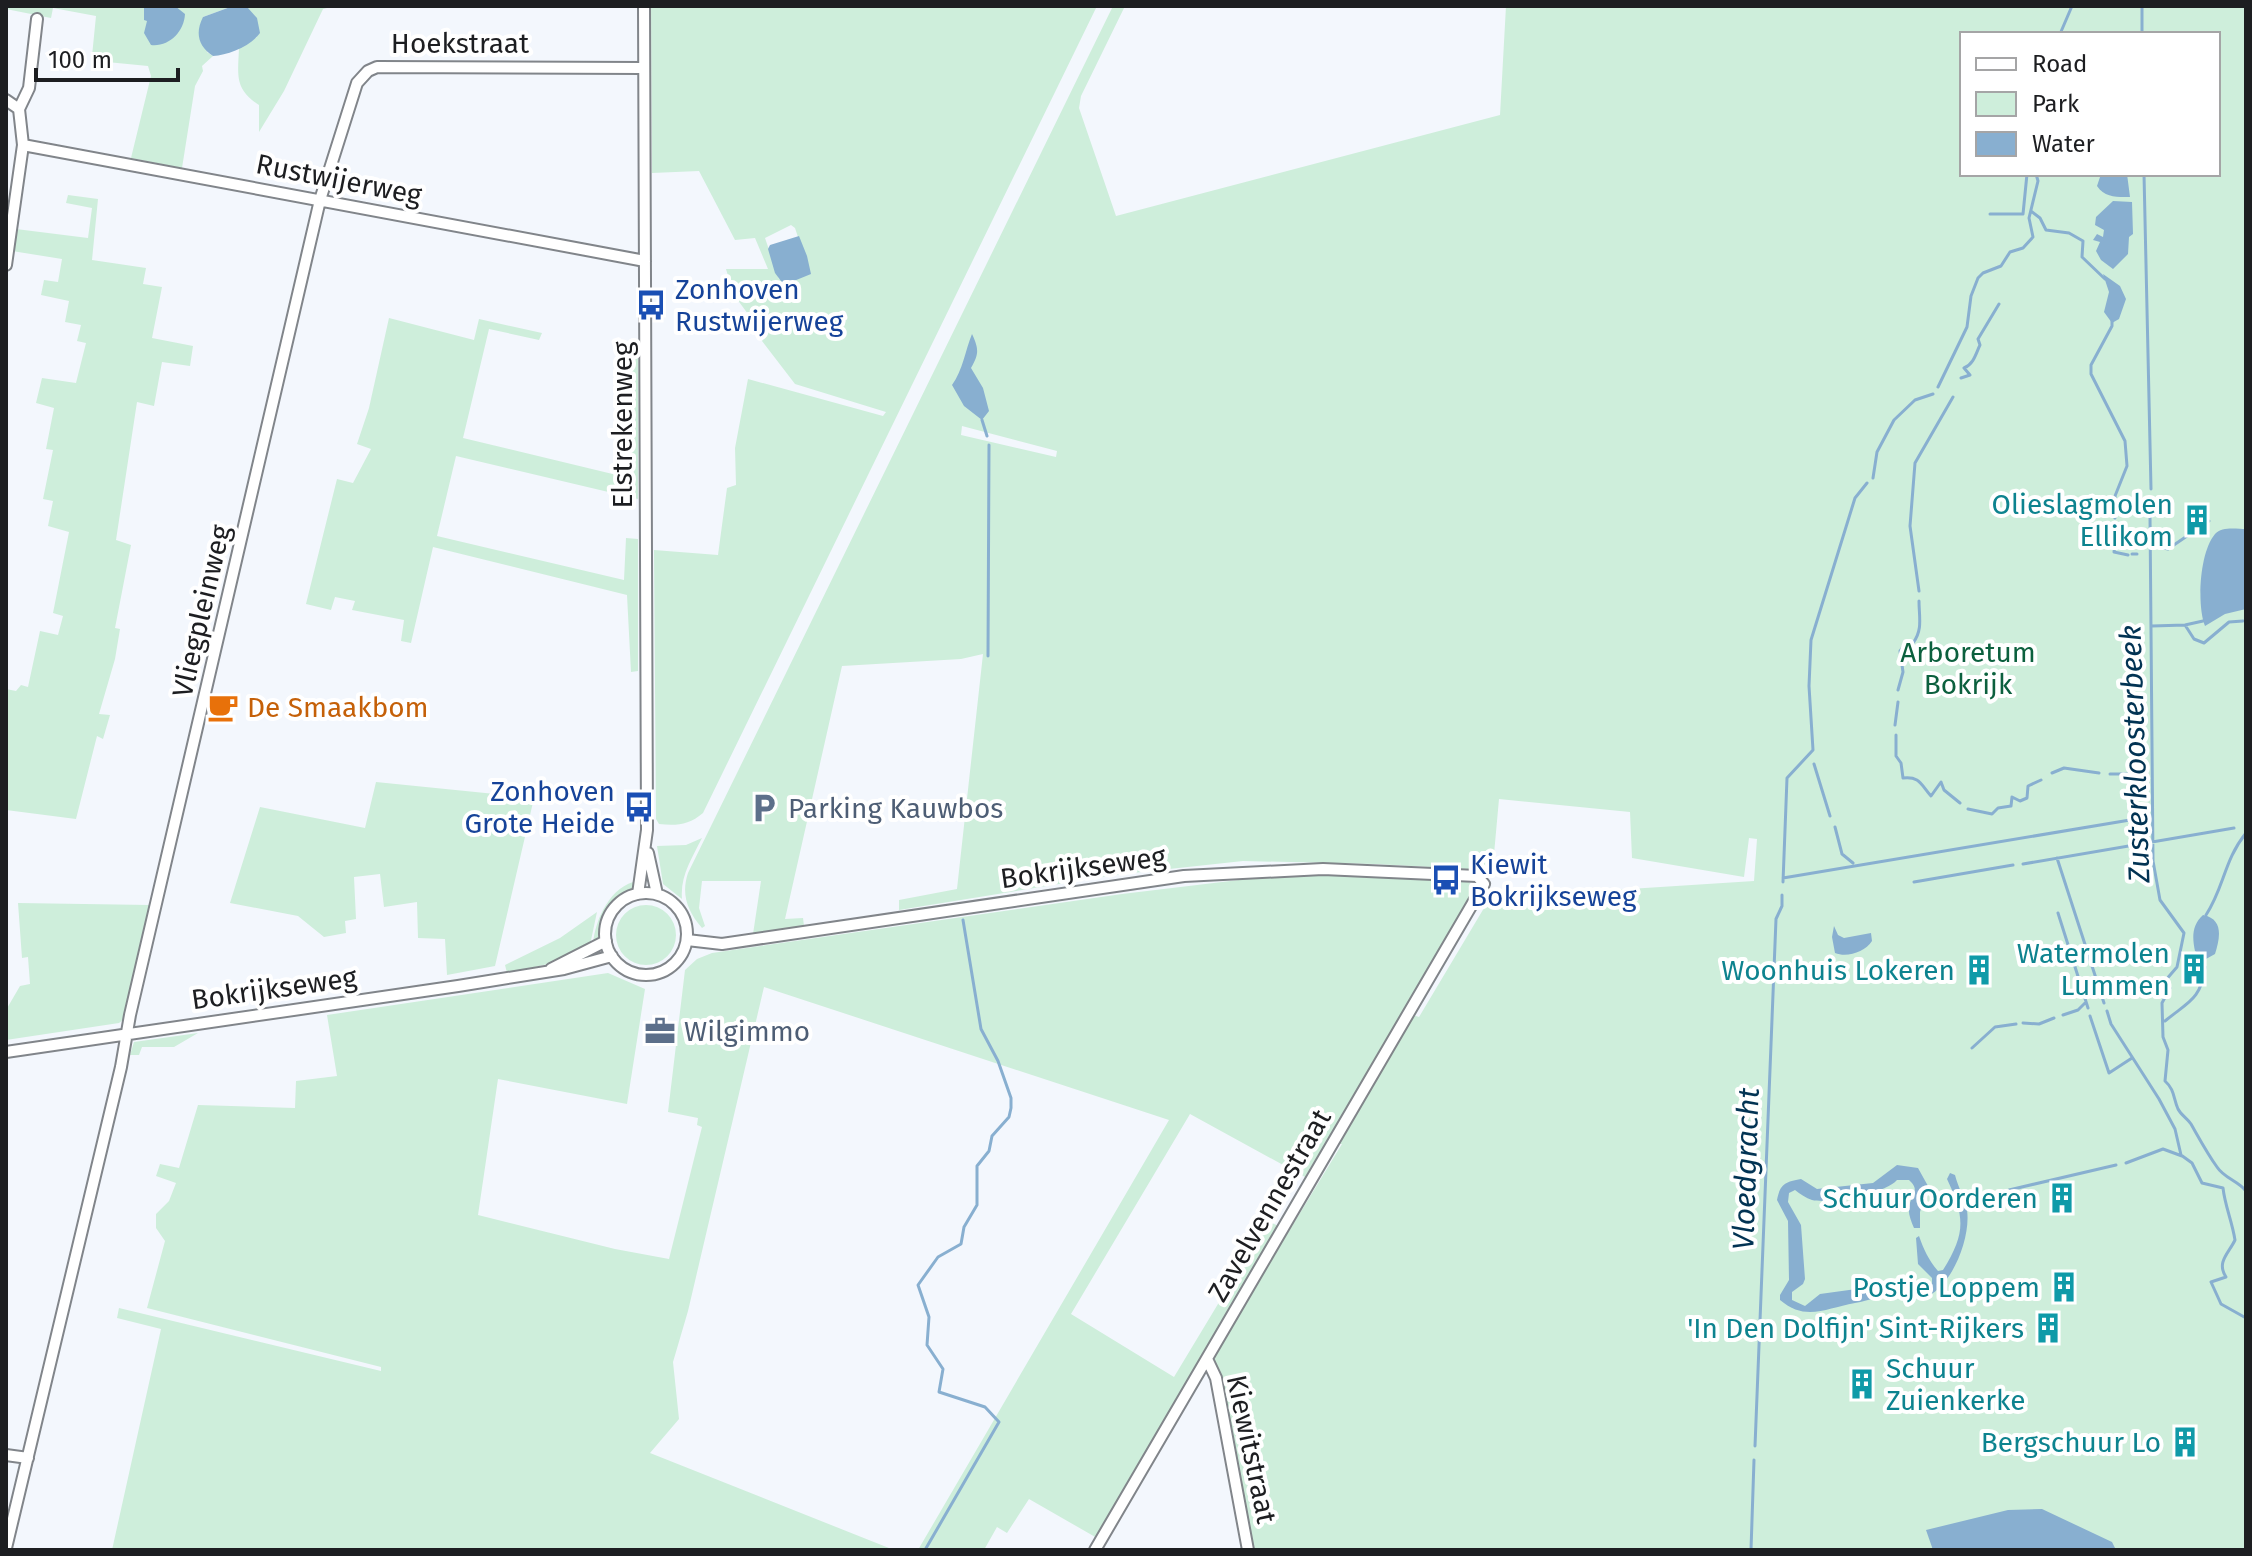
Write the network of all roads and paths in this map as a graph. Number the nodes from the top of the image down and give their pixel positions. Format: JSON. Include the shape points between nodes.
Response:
{"nodes":[{"id":1,"x":644,"y":6,"type":"edge"},
{"id":2,"x":37,"y":19,"type":"dead end"},
{"id":3,"x":644,"y":68,"type":"junction"},
{"id":4,"x":6,"y":100,"type":"edge"},
{"id":5,"x":19,"y":109,"type":"junction"},
{"id":6,"x":23,"y":145,"type":"junction"},
{"id":7,"x":320,"y":200,"type":"junction"},
{"id":8,"x":645,"y":261,"type":"junction"},
{"id":9,"x":6,"y":265,"type":"edge"},
{"id":10,"x":647,"y":843,"type":"junction"},
{"id":11,"x":1484,"y":884,"type":"joint"},
{"id":12,"x":638,"y":894,"type":"junction"},
{"id":13,"x":657,"y":894,"type":"junction"},
{"id":14,"x":687,"y":940,"type":"junction"},
{"id":15,"x":606,"y":941,"type":"junction"},
{"id":16,"x":612,"y":956,"type":"junction"},
{"id":17,"x":549,"y":970,"type":"junction"},
{"id":18,"x":128,"y":1033,"type":"junction"},
{"id":19,"x":6,"y":1052,"type":"edge"},
{"id":20,"x":1207,"y":1359,"type":"junction"},
{"id":21,"x":6,"y":1455,"type":"edge"},
{"id":22,"x":28,"y":1458,"type":"junction"},
{"id":23,"x":6,"y":1548,"type":"edge"},
{"id":24,"x":1095,"y":1550,"type":"edge"},
{"id":25,"x":1248,"y":1550,"type":"edge"}],
"edges":[{"from":1,"to":3,"type":"street","name":"Elstrekenweg"},
{"from":2,"to":5,"type":"street","via":[[29,88]]},
{"from":3,"to":7,"type":"street","name":"Hoekstraat","via":[[377,67],[357,83]]},
{"from":3,"to":8,"type":"street","name":"Elstrekenweg"},
{"from":4,"to":5,"type":"street"},
{"from":5,"to":6,"type":"street"},
{"from":6,"to":7,"type":"street","name":"Rustwijerweg"},
{"from":6,"to":9,"type":"street"},
{"from":7,"to":8,"type":"street","name":"Rustwijerweg"},
{"from":7,"to":18,"type":"street","name":"Vliegpleinweg"},
{"from":8,"to":10,"type":"street","name":"Elstrekenweg"},
{"from":10,"to":12,"type":"street","name":"Elstrekenweg"},
{"from":10,"to":13,"type":"street","name":"Elstrekenweg"},
{"from":11,"to":14,"type":"street","name":"Bokrijkseweg","via":[[1477,876],[1323,869],[1184,876],[722,944]]},
{"from":11,"to":20,"type":"street","name":"Zavelvennestraat"},
{"from":12,"to":13,"type":"street"},
{"from":12,"to":15,"type":"street","via":[[609,916]]},
{"from":13,"to":14,"type":"street","via":[[681,911]]},
{"from":14,"to":16,"type":"street","via":[[678,960],[660,973],[638,974]]},
{"from":15,"to":16,"type":"street"},
{"from":15,"to":17,"type":"street","name":"Bokrijkseweg"},
{"from":16,"to":17,"type":"street","name":"Bokrijkseweg"},
{"from":17,"to":18,"type":"street","name":"Bokrijkseweg"},
{"from":18,"to":19,"type":"street","name":"Bokrijkseweg"},
{"from":18,"to":22,"type":"street","name":"Vliegpleinweg"},
{"from":20,"to":24,"type":"street","name":"Zavelvennestraat"},
{"from":20,"to":25,"type":"street","name":"Kiewitstraat","via":[[1216,1378]]},
{"from":21,"to":22,"type":"street"},
{"from":22,"to":23,"type":"street","name":"Vliegpleinweg"}]}
